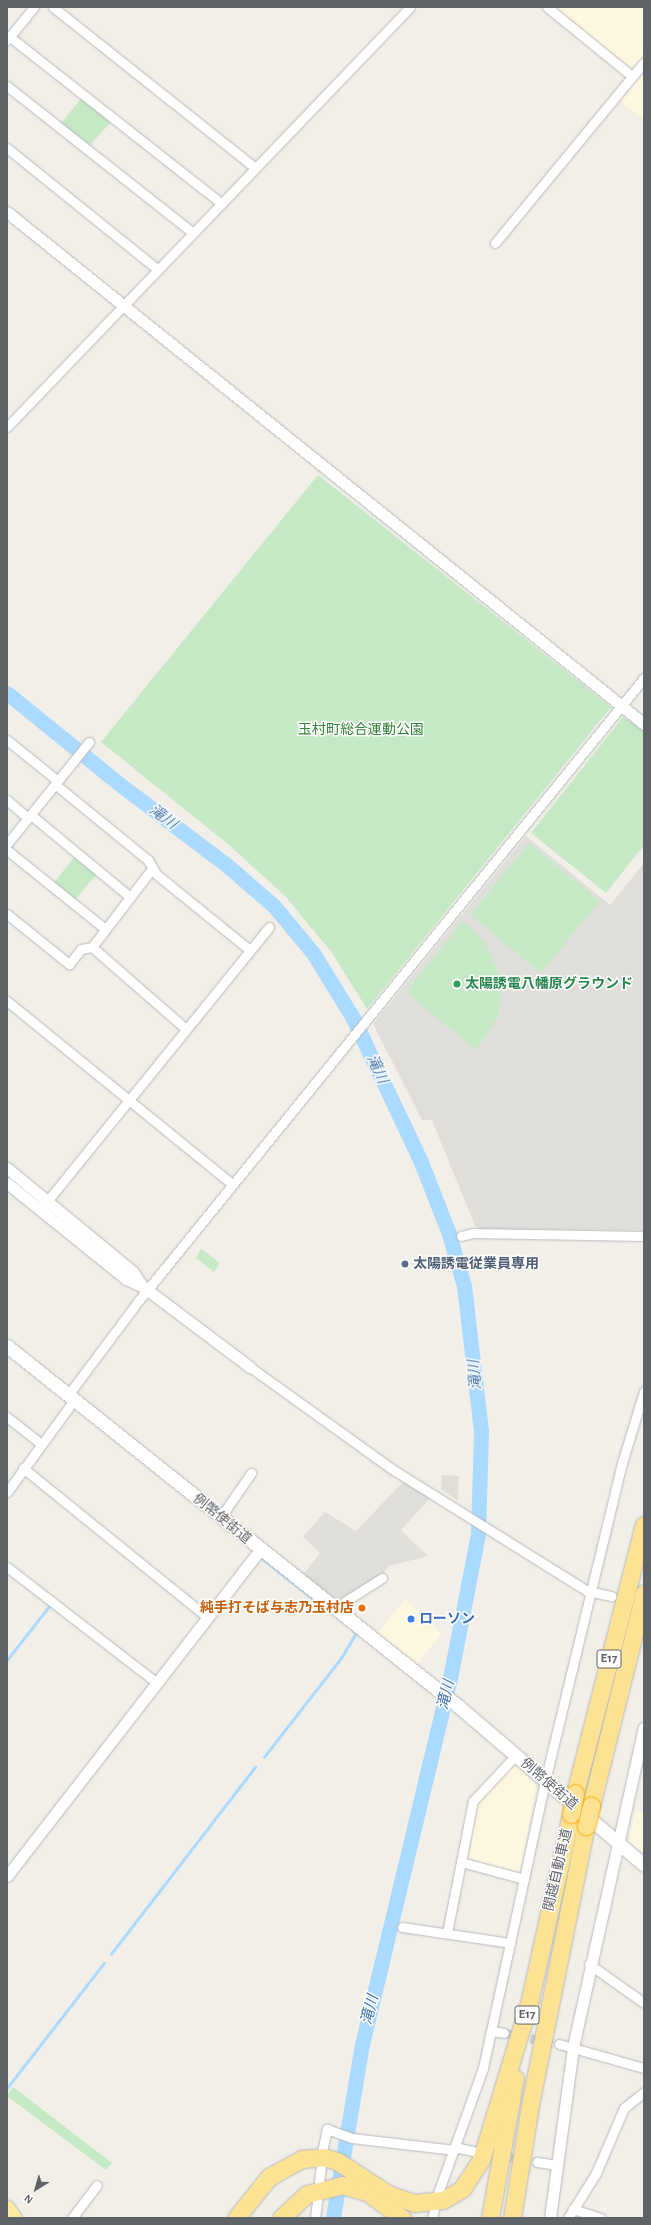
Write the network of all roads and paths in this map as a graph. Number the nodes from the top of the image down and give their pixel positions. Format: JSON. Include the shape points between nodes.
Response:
{"nodes":[{"id":1,"x":34,"y":7,"type":"edge"},
{"id":2,"x":53,"y":7,"type":"edge"},
{"id":3,"x":410,"y":7,"type":"edge"},
{"id":4,"x":547,"y":7,"type":"edge"},
{"id":5,"x":8,"y":39,"type":"edge"},
{"id":6,"x":644,"y":62,"type":"edge"},
{"id":7,"x":632,"y":76,"type":"junction"},
{"id":8,"x":7,"y":86,"type":"edge"},
{"id":9,"x":7,"y":148,"type":"edge"},
{"id":10,"x":254,"y":167,"type":"junction"},
{"id":11,"x":221,"y":203,"type":"junction"},
{"id":12,"x":7,"y":212,"type":"edge"},
{"id":13,"x":193,"y":233,"type":"junction"},
{"id":14,"x":495,"y":243,"type":"dead end"},
{"id":15,"x":158,"y":270,"type":"junction"},
{"id":16,"x":123,"y":304,"type":"junction"},
{"id":17,"x":7,"y":427,"type":"edge"},
{"id":18,"x":644,"y":678,"type":"edge"},
{"id":19,"x":621,"y":706,"type":"junction"},
{"id":20,"x":644,"y":724,"type":"edge"},
{"id":21,"x":7,"y":740,"type":"edge"},
{"id":22,"x":89,"y":743,"type":"dead end"},
{"id":23,"x":57,"y":783,"type":"junction"},
{"id":24,"x":7,"y":800,"type":"edge"},
{"id":25,"x":30,"y":816,"type":"junction"},
{"id":26,"x":7,"y":844,"type":"edge"},
{"id":27,"x":7,"y":850,"type":"edge"},
{"id":28,"x":152,"y":870,"type":"junction"},
{"id":29,"x":130,"y":897,"type":"junction"},
{"id":30,"x":7,"y":914,"type":"edge"},
{"id":31,"x":268,"y":927,"type":"dead end"},
{"id":32,"x":104,"y":928,"type":"junction"},
{"id":33,"x":92,"y":947,"type":"junction"},
{"id":34,"x":250,"y":950,"type":"junction"},
{"id":35,"x":7,"y":1001,"type":"edge"},
{"id":36,"x":185,"y":1028,"type":"junction"},
{"id":37,"x":128,"y":1099,"type":"junction"},
{"id":38,"x":7,"y":1168,"type":"edge"},
{"id":39,"x":7,"y":1183,"type":"edge"},
{"id":40,"x":232,"y":1184,"type":"junction"},
{"id":41,"x":47,"y":1201,"type":"junction"},
{"id":42,"x":40,"y":1210,"type":"junction"},
{"id":43,"x":461,"y":1236,"type":"dead end"},
{"id":44,"x":644,"y":1236,"type":"edge"},
{"id":45,"x":145,"y":1288,"type":"junction"},
{"id":46,"x":7,"y":1346,"type":"edge"},
{"id":47,"x":250,"y":1367,"type":"joint"},
{"id":48,"x":644,"y":1391,"type":"edge"},
{"id":49,"x":71,"y":1398,"type":"junction"},
{"id":50,"x":7,"y":1417,"type":"edge"},
{"id":51,"x":40,"y":1444,"type":"junction"},
{"id":52,"x":23,"y":1468,"type":"junction"},
{"id":53,"x":251,"y":1473,"type":"dead end"},
{"id":54,"x":7,"y":1492,"type":"edge"},
{"id":55,"x":220,"y":1518,"type":"junction"},
{"id":56,"x":644,"y":1525,"type":"edge"},
{"id":57,"x":260,"y":1550,"type":"junction"},
{"id":58,"x":7,"y":1567,"type":"edge"},
{"id":59,"x":382,"y":1578,"type":"dead end"},
{"id":60,"x":592,"y":1593,"type":"junction"},
{"id":61,"x":644,"y":1594,"type":"edge"},
{"id":62,"x":612,"y":1596,"type":"dead end"},
{"id":63,"x":333,"y":1609,"type":"junction"},
{"id":64,"x":208,"y":1618,"type":"junction"},
{"id":65,"x":156,"y":1682,"type":"junction"},
{"id":66,"x":644,"y":1728,"type":"edge"},
{"id":67,"x":516,"y":1755,"type":"junction"},
{"id":68,"x":545,"y":1781,"type":"junction"},
{"id":69,"x":618,"y":1842,"type":"junction"},
{"id":70,"x":461,"y":1862,"type":"junction"},
{"id":71,"x":644,"y":1865,"type":"edge"},
{"id":72,"x":7,"y":1876,"type":"edge"},
{"id":73,"x":524,"y":1879,"type":"junction"},
{"id":74,"x":402,"y":1927,"type":"dead end"},
{"id":75,"x":447,"y":1933,"type":"junction"},
{"id":76,"x":510,"y":1943,"type":"junction"},
{"id":77,"x":589,"y":1964,"type":"junction"},
{"id":78,"x":644,"y":2003,"type":"edge"},
{"id":79,"x":528,"y":2006,"type":"junction"},
{"id":80,"x":492,"y":2031,"type":"junction"},
{"id":81,"x":504,"y":2034,"type":"tunnel mouth"},
{"id":82,"x":559,"y":2044,"type":"tunnel mouth"},
{"id":83,"x":573,"y":2048,"type":"junction"},
{"id":84,"x":644,"y":2068,"type":"edge"},
{"id":85,"x":644,"y":2092,"type":"edge"},
{"id":86,"x":455,"y":2148,"type":"junction"},
{"id":87,"x":476,"y":2152,"type":"tunnel mouth"},
{"id":88,"x":322,"y":2158,"type":"junction"},
{"id":89,"x":537,"y":2162,"type":"tunnel mouth"},
{"id":90,"x":558,"y":2165,"type":"junction"},
{"id":91,"x":354,"y":2178,"type":"junction"},
{"id":92,"x":97,"y":2185,"type":"dead end"},
{"id":93,"x":319,"y":2189,"type":"junction"},
{"id":94,"x":438,"y":2193,"type":"dead end"},
{"id":95,"x":7,"y":2208,"type":"edge"},
{"id":96,"x":573,"y":2209,"type":"junction"},
{"id":97,"x":14,"y":2218,"type":"edge"},
{"id":98,"x":72,"y":2218,"type":"edge"},
{"id":99,"x":236,"y":2218,"type":"edge"},
{"id":100,"x":282,"y":2218,"type":"edge"},
{"id":101,"x":315,"y":2218,"type":"edge"},
{"id":102,"x":402,"y":2218,"type":"edge"},
{"id":103,"x":490,"y":2218,"type":"edge"},
{"id":104,"x":512,"y":2218,"type":"edge"},
{"id":105,"x":550,"y":2218,"type":"edge"},
{"id":106,"x":568,"y":2218,"type":"edge"},
{"id":107,"x":601,"y":2218,"type":"edge"}],
"edges":[{"from":1,"to":5,"type":"street"},
{"from":2,"to":10,"type":"street"},
{"from":3,"to":10,"type":"street"},
{"from":4,"to":7,"type":"street"},
{"from":5,"to":11,"type":"street"},
{"from":6,"to":7,"type":"street"},
{"from":7,"to":14,"type":"street"},
{"from":8,"to":13,"type":"street"},
{"from":9,"to":15,"type":"street"},
{"from":10,"to":11,"type":"street"},
{"from":11,"to":13,"type":"street"},
{"from":12,"to":16,"type":"street"},
{"from":13,"to":15,"type":"street"},
{"from":15,"to":16,"type":"street"},
{"from":16,"to":17,"type":"street"},
{"from":16,"to":19,"type":"street"},
{"from":18,"to":19,"type":"street"},
{"from":19,"to":20,"type":"street"},
{"from":19,"to":40,"type":"street"},
{"from":21,"to":23,"type":"street"},
{"from":22,"to":23,"type":"street"},
{"from":23,"to":25,"type":"street"},
{"from":23,"to":28,"type":"street","via":[[148,860]]},
{"from":24,"to":25,"type":"street"},
{"from":25,"to":26,"type":"street"},
{"from":25,"to":29,"type":"street"},
{"from":27,"to":32,"type":"street"},
{"from":28,"to":29,"type":"street"},
{"from":28,"to":34,"type":"street"},
{"from":29,"to":32,"type":"street"},
{"from":30,"to":33,"type":"street","via":[[69,964],[81,949]]},
{"from":31,"to":34,"type":"street"},
{"from":32,"to":33,"type":"street"},
{"from":33,"to":36,"type":"street"},
{"from":34,"to":36,"type":"street"},
{"from":35,"to":37,"type":"street"},
{"from":36,"to":37,"type":"street"},
{"from":37,"to":40,"type":"street"},
{"from":37,"to":41,"type":"street"},
{"from":38,"to":41,"type":"street"},
{"from":39,"to":42,"type":"street"},
{"from":40,"to":45,"type":"street"},
{"from":41,"to":42,"type":"street"},
{"from":41,"to":45,"type":"street","via":[[133,1272]]},
{"from":42,"to":45,"type":"street","via":[[126,1279]]},
{"from":43,"to":44,"type":"street","via":[[473,1233]]},
{"from":45,"to":47,"type":"street"},
{"from":45,"to":49,"type":"street"},
{"from":46,"to":49,"type":"main road","name":"例幣使街道"},
{"from":47,"to":60,"type":"street","via":[[389,1467]]},
{"from":48,"to":60,"type":"street","via":[[622,1463]]},
{"from":49,"to":51,"type":"street"},
{"from":49,"to":55,"type":"main road","name":"例幣使街道"},
{"from":50,"to":51,"type":"street"},
{"from":51,"to":52,"type":"street"},
{"from":52,"to":54,"type":"street"},
{"from":52,"to":64,"type":"street"},
{"from":53,"to":55,"type":"street"},
{"from":55,"to":57,"type":"main road","name":"例幣使街道"},
{"from":56,"to":79,"type":"highway","name":"関越自動車道","number":"E17","bridge":true,"via":[[575,1793]]},
{"from":57,"to":63,"type":"main road","name":"例幣使街道"},
{"from":57,"to":64,"type":"street"},
{"from":58,"to":65,"type":"street"},
{"from":59,"to":63,"type":"street"},
{"from":60,"to":62,"type":"street"},
{"from":60,"to":68,"type":"street"},
{"from":61,"to":104,"type":"highway","name":"関越自動車道","number":"E17","bridge":true,"via":[[586,1826],[530,2105]]},
{"from":63,"to":67,"type":"main road","name":"例幣使街道"},
{"from":64,"to":65,"type":"street"},
{"from":65,"to":72,"type":"street"},
{"from":66,"to":69,"type":"street"},
{"from":67,"to":68,"type":"main road","name":"例幣使街道"},
{"from":67,"to":70,"type":"street","via":[[473,1801]]},
{"from":68,"to":69,"type":"main road","name":"例幣使街道"},
{"from":68,"to":73,"type":"street"},
{"from":69,"to":71,"type":"main road","name":"例幣使街道"},
{"from":69,"to":77,"type":"street"},
{"from":70,"to":73,"type":"street"},
{"from":70,"to":75,"type":"street"},
{"from":73,"to":76,"type":"street"},
{"from":74,"to":75,"type":"street"},
{"from":75,"to":76,"type":"street"},
{"from":76,"to":80,"type":"street"},
{"from":77,"to":78,"type":"street"},
{"from":77,"to":83,"type":"street"},
{"from":79,"to":91,"type":"highway","via":[[481,2160],[462,2189],[443,2200],[415,2203],[390,2195]]},
{"from":79,"to":103,"type":"highway","name":"関越自動車道","number":"E17"},
{"from":80,"to":81,"type":"street"},
{"from":80,"to":86,"type":"street","via":[[473,2102]]},
{"from":82,"to":83,"type":"street"},
{"from":83,"to":84,"type":"street"},
{"from":83,"to":90,"type":"street"},
{"from":85,"to":96,"type":"street","via":[[624,2108],[596,2173]]},
{"from":86,"to":87,"type":"street"},
{"from":86,"to":88,"type":"street","via":[[352,2138],[327,2129]]},
{"from":86,"to":94,"type":"street"},
{"from":88,"to":91,"type":"highway"},
{"from":88,"to":93,"type":"street"},
{"from":88,"to":99,"type":"highway","via":[[302,2159],[278,2170]]},
{"from":89,"to":90,"type":"street"},
{"from":90,"to":105,"type":"street"},
{"from":91,"to":93,"type":"highway"},
{"from":91,"to":102,"type":"highway"},
{"from":92,"to":98,"type":"street"},
{"from":93,"to":100,"type":"highway","via":[[298,2200]]},
{"from":93,"to":101,"type":"street"},
{"from":95,"to":97,"type":"highway"},
{"from":96,"to":106,"type":"street"},
{"from":96,"to":107,"type":"street"}]}
